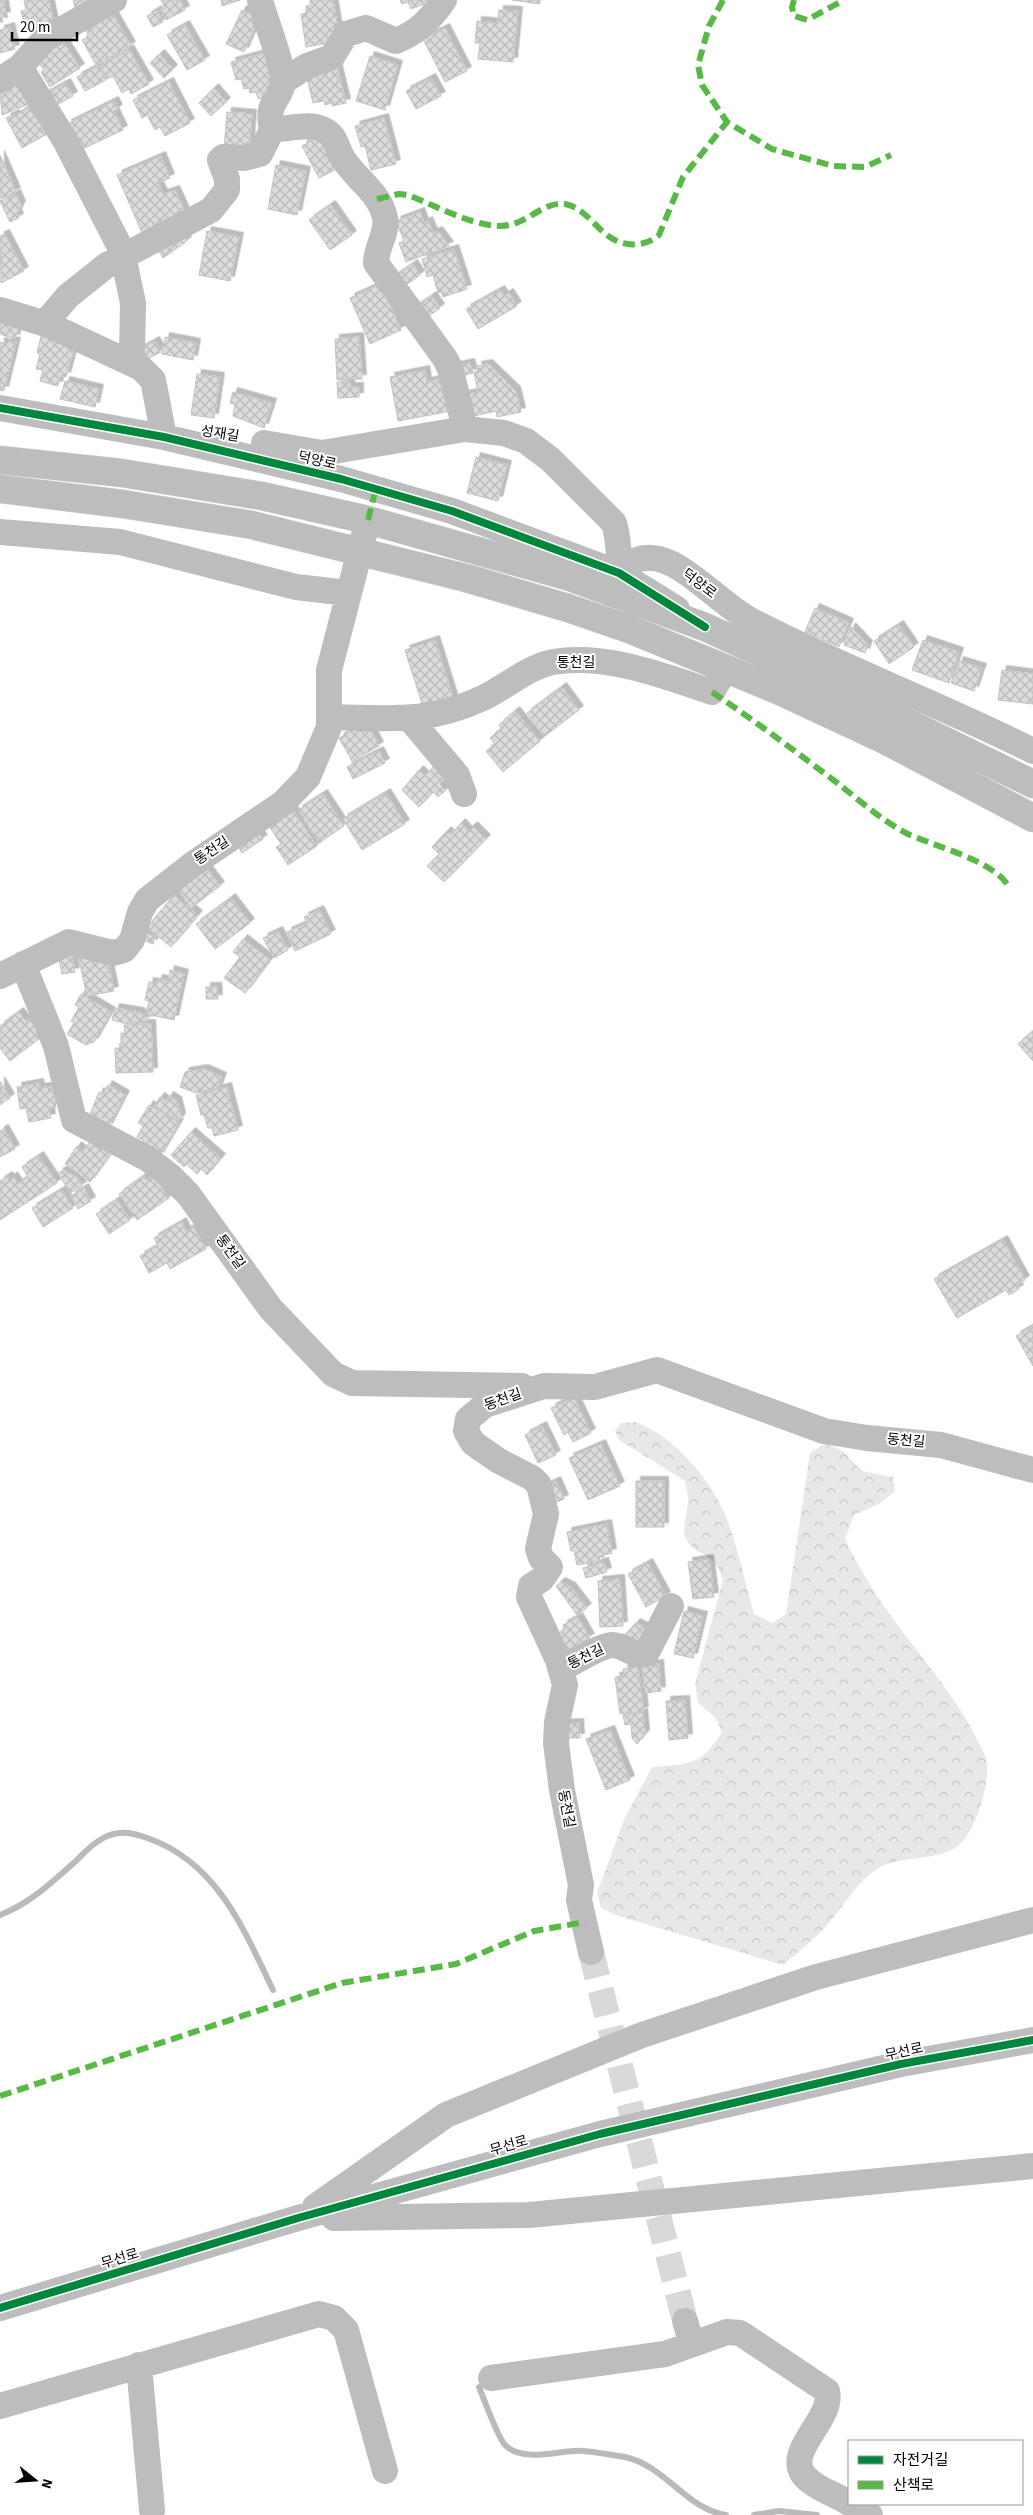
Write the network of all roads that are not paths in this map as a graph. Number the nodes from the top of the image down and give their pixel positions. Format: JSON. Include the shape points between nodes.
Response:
{"nodes":[{"id":1,"x":114,"y":0,"type":"edge"},
{"id":2,"x":260,"y":0,"type":"edge"},
{"id":3,"x":444,"y":0,"type":"edge"},
{"id":4,"x":10,"y":73,"type":"edge"},
{"id":5,"x":284,"y":81,"type":"junction"},
{"id":6,"x":273,"y":128,"type":"junction"},
{"id":7,"x":124,"y":256,"type":"junction"},
{"id":8,"x":0,"y":310,"type":"edge"},
{"id":9,"x":44,"y":324,"type":"junction"},
{"id":10,"x":141,"y":368,"type":"junction"},
{"id":11,"x":0,"y":408,"type":"edge"},
{"id":12,"x":465,"y":429,"type":"junction"},
{"id":13,"x":164,"y":437,"type":"junction"},
{"id":14,"x":0,"y":460,"type":"edge"},
{"id":15,"x":0,"y":490,"type":"edge"},
{"id":16,"x":368,"y":520,"type":"junction"},
{"id":17,"x":0,"y":532,"type":"edge"},
{"id":18,"x":359,"y":550,"type":"junction"},
{"id":19,"x":616,"y":582,"type":"junction"},
{"id":20,"x":348,"y":594,"type":"junction"},
{"id":21,"x":726,"y":668,"type":"junction"},
{"id":22,"x":330,"y":717,"type":"junction"},
{"id":23,"x":409,"y":718,"type":"junction"},
{"id":24,"x":1033,"y":751,"type":"edge"},
{"id":25,"x":1033,"y":784,"type":"edge"},
{"id":26,"x":464,"y":794,"type":"dead end"},
{"id":27,"x":1033,"y":818,"type":"edge"},
{"id":28,"x":23,"y":964,"type":"junction"},
{"id":29,"x":0,"y":976,"type":"edge"},
{"id":30,"x":544,"y":1386,"type":"junction"},
{"id":31,"x":1033,"y":1470,"type":"edge"},
{"id":32,"x":671,"y":1606,"type":"dead end"},
{"id":33,"x":561,"y":1669,"type":"junction"},
{"id":34,"x":1033,"y":1920,"type":"edge"},
{"id":35,"x":591,"y":1952,"type":"tunnel mouth"},
{"id":36,"x":1033,"y":2040,"type":"edge"},
{"id":37,"x":1033,"y":2166,"type":"edge"},
{"id":38,"x":298,"y":2218,"type":"junction"},
{"id":39,"x":0,"y":2308,"type":"edge"},
{"id":40,"x":139,"y":2365,"type":"junction"},
{"id":41,"x":491,"y":2378,"type":"dead end"},
{"id":42,"x":0,"y":2406,"type":"edge"},
{"id":43,"x":386,"y":2471,"type":"dead end"},
{"id":44,"x":848,"y":2502,"type":"edge"},
{"id":45,"x":853,"y":2505,"type":"edge"},
{"id":46,"x":152,"y":2510,"type":"dead end"},
{"id":47,"x":870,"y":2515,"type":"edge"}],
"edges":[{"from":1,"to":4,"type":"street","via":[[45,39]]},
{"from":2,"to":5,"type":"street"},
{"from":3,"to":5,"type":"street","via":[[427,23],[412,34],[396,41],[366,28],[346,34],[332,57],[307,66]]},
{"from":4,"to":7,"type":"street","via":[[66,142]]},
{"from":5,"to":6,"type":"street","via":[[270,110]]},
{"from":6,"to":7,"type":"street","via":[[260,154],[244,158],[223,157],[220,160],[227,190],[211,210]]},
{"from":6,"to":12,"type":"street","via":[[311,127],[329,132],[341,156],[377,199],[386,226],[376,263],[446,360]]},
{"from":7,"to":9,"type":"street","via":[[87,280],[58,306]]},
{"from":7,"to":10,"type":"street","via":[[133,303],[132,354]]},
{"from":8,"to":9,"type":"street"},
{"from":9,"to":10,"type":"street"},
{"from":10,"to":13,"type":"street","via":[[154,380]]},
{"from":11,"to":13,"type":"street","name":"덕양로"},
{"from":12,"to":13,"type":"street","name":"성재길","via":[[322,454],[204,430]]},
{"from":12,"to":19,"type":"street","name":"성재길","via":[[493,430],[516,437],[550,459],[607,514],[616,532]]},
{"from":13,"to":19,"type":"street","name":"덕양로","via":[[341,479],[452,511]]},
{"from":14,"to":16,"type":"main road","name":"덕양로","via":[[141,476],[262,496]]},
{"from":15,"to":18,"type":"main road","via":[[123,504],[252,525]]},
{"from":16,"to":18,"type":"street","name":"통천길"},
{"from":16,"to":19,"type":"main road","name":"덕양로","via":[[570,577]]},
{"from":17,"to":20,"type":"street","via":[[120,542],[296,587]]},
{"from":18,"to":20,"type":"street","name":"통천길"},
{"from":18,"to":21,"type":"main road","via":[[568,608]]},
{"from":19,"to":24,"type":"street","name":"덕양로","via":[[628,564],[641,558],[667,562],[750,620]]},
{"from":19,"to":25,"type":"main road","name":"덕양로"},
{"from":20,"to":22,"type":"street","name":"통천길","via":[[329,670]]},
{"from":21,"to":23,"type":"street","name":"통천길","via":[[712,692],[608,664],[580,661],[551,663],[483,698],[439,714]]},
{"from":21,"to":27,"type":"main road","via":[[883,739]]},
{"from":22,"to":23,"type":"street","name":"통천길"},
{"from":22,"to":28,"type":"street","name":"통천길","via":[[312,769],[302,784],[283,803],[152,895],[143,905],[132,940],[124,950],[113,953],[69,942]]},
{"from":23,"to":26,"type":"street","via":[[457,775]]},
{"from":28,"to":29,"type":"street","name":"통천길"},
{"from":28,"to":30,"type":"street","name":"통천길","via":[[56,1046],[74,1120],[148,1159],[188,1194],[271,1309],[334,1374],[352,1383]]},
{"from":30,"to":31,"type":"street","name":"동천길","via":[[595,1387],[658,1370],[824,1431],[941,1445]]},
{"from":30,"to":33,"type":"street","name":"동천길","via":[[485,1406],[468,1419],[466,1431],[474,1443],[540,1485],[546,1514],[538,1549],[550,1567],[549,1572],[531,1586],[529,1597]]},
{"from":32,"to":33,"type":"street","name":"통천길","via":[[646,1654],[620,1646],[607,1646]]},
{"from":33,"to":35,"type":"street","name":"동천길","via":[[565,1690],[557,1722],[556,1743],[581,1885],[579,1900]]},
{"from":34,"to":38,"type":"street","via":[[816,1977],[633,2039],[446,2116]]},
{"from":36,"to":38,"type":"street","name":"무선로","via":[[902,2064],[600,2134]]},
{"from":37,"to":38,"type":"street","via":[[529,2216]]},
{"from":38,"to":39,"type":"street","name":"무선로"},
{"from":40,"to":42,"type":"street"},
{"from":40,"to":43,"type":"street","via":[[313,2314],[334,2318],[346,2330]]},
{"from":40,"to":46,"type":"street"},
{"from":41,"to":44,"type":"street","via":[[665,2354],[689,2332],[740,2333],[827,2391],[828,2404],[802,2448],[800,2466],[812,2483]]},
{"from":45,"to":47,"type":"street"}]}
